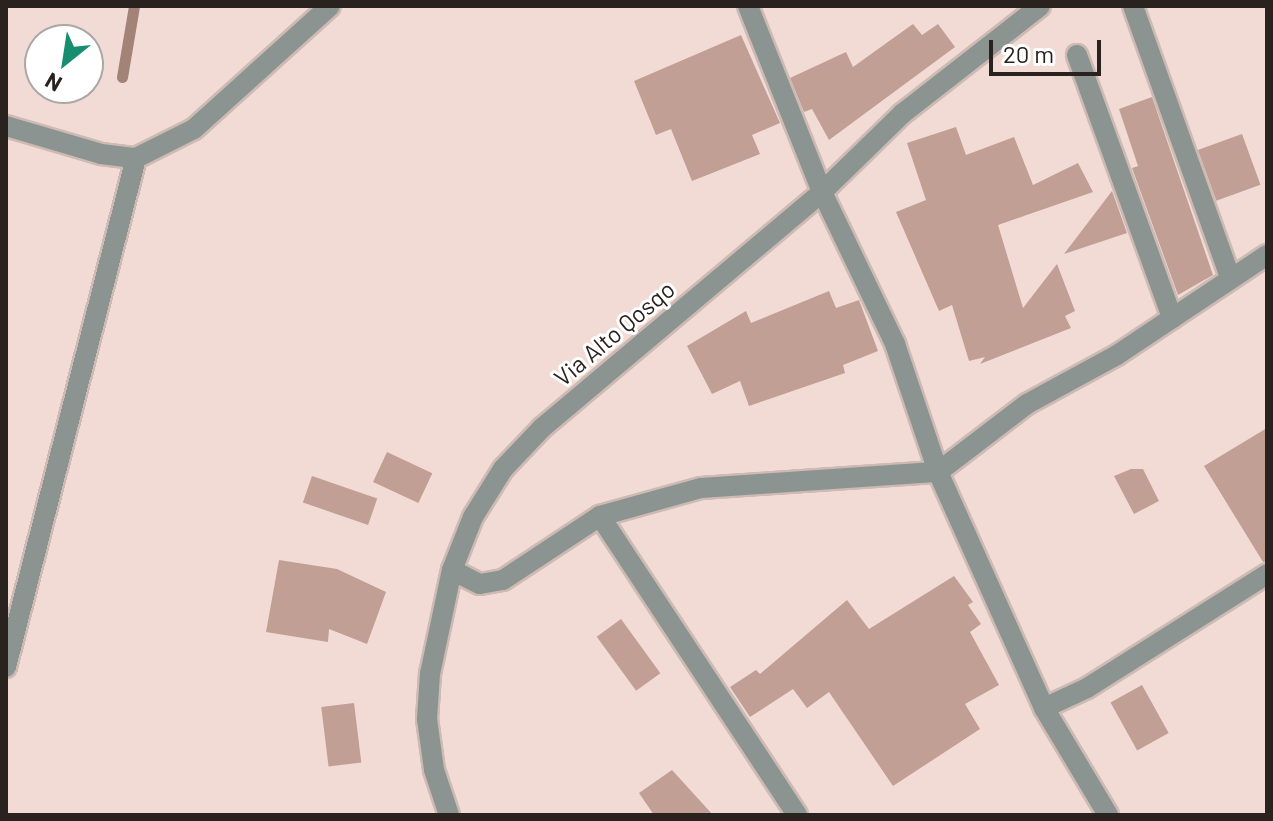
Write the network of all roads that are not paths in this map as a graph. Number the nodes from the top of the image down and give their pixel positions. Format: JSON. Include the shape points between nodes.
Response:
{"nodes":[{"id":1,"x":330,"y":6,"type":"edge"},
{"id":2,"x":748,"y":6,"type":"edge"},
{"id":3,"x":1040,"y":6,"type":"edge"},
{"id":4,"x":1133,"y":6,"type":"edge"},
{"id":5,"x":1077,"y":55,"type":"dead end"},
{"id":6,"x":6,"y":126,"type":"edge"},
{"id":7,"x":136,"y":158,"type":"junction"},
{"id":8,"x":822,"y":192,"type":"junction"},
{"id":9,"x":1267,"y":255,"type":"edge"},
{"id":10,"x":1231,"y":279,"type":"junction"},
{"id":11,"x":1172,"y":318,"type":"junction"},
{"id":12,"x":938,"y":472,"type":"junction"},
{"id":13,"x":600,"y":516,"type":"junction"},
{"id":14,"x":452,"y":570,"type":"junction"},
{"id":15,"x":1267,"y":574,"type":"edge"},
{"id":16,"x":6,"y":667,"type":"edge"},
{"id":17,"x":1044,"y":708,"type":"junction"},
{"id":18,"x":449,"y":815,"type":"edge"},
{"id":19,"x":797,"y":815,"type":"edge"},
{"id":20,"x":1108,"y":815,"type":"edge"}],
"edges":[{"from":1,"to":7,"type":"street","via":[[194,129]]},
{"from":2,"to":8,"type":"street"},
{"from":3,"to":8,"type":"street","name":"Via Alto Qosqo","via":[[902,114]]},
{"from":4,"to":10,"type":"street"},
{"from":5,"to":11,"type":"street"},
{"from":6,"to":7,"type":"street","via":[[101,154]]},
{"from":7,"to":16,"type":"street"},
{"from":8,"to":12,"type":"street","via":[[895,344]]},
{"from":8,"to":14,"type":"street","name":"Via Alto Qosqo","via":[[542,428],[503,469],[473,517]]},
{"from":9,"to":10,"type":"street"},
{"from":10,"to":11,"type":"street"},
{"from":11,"to":12,"type":"street","via":[[1027,404]]},
{"from":12,"to":13,"type":"street","via":[[701,488]]},
{"from":12,"to":17,"type":"street"},
{"from":13,"to":14,"type":"street","via":[[503,580],[480,584]]},
{"from":13,"to":19,"type":"street"},
{"from":14,"to":18,"type":"street","name":"Via Alto Qosqo","via":[[432,662],[427,719],[434,770]]},
{"from":15,"to":17,"type":"street","via":[[1087,688]]},
{"from":17,"to":20,"type":"street"}]}
